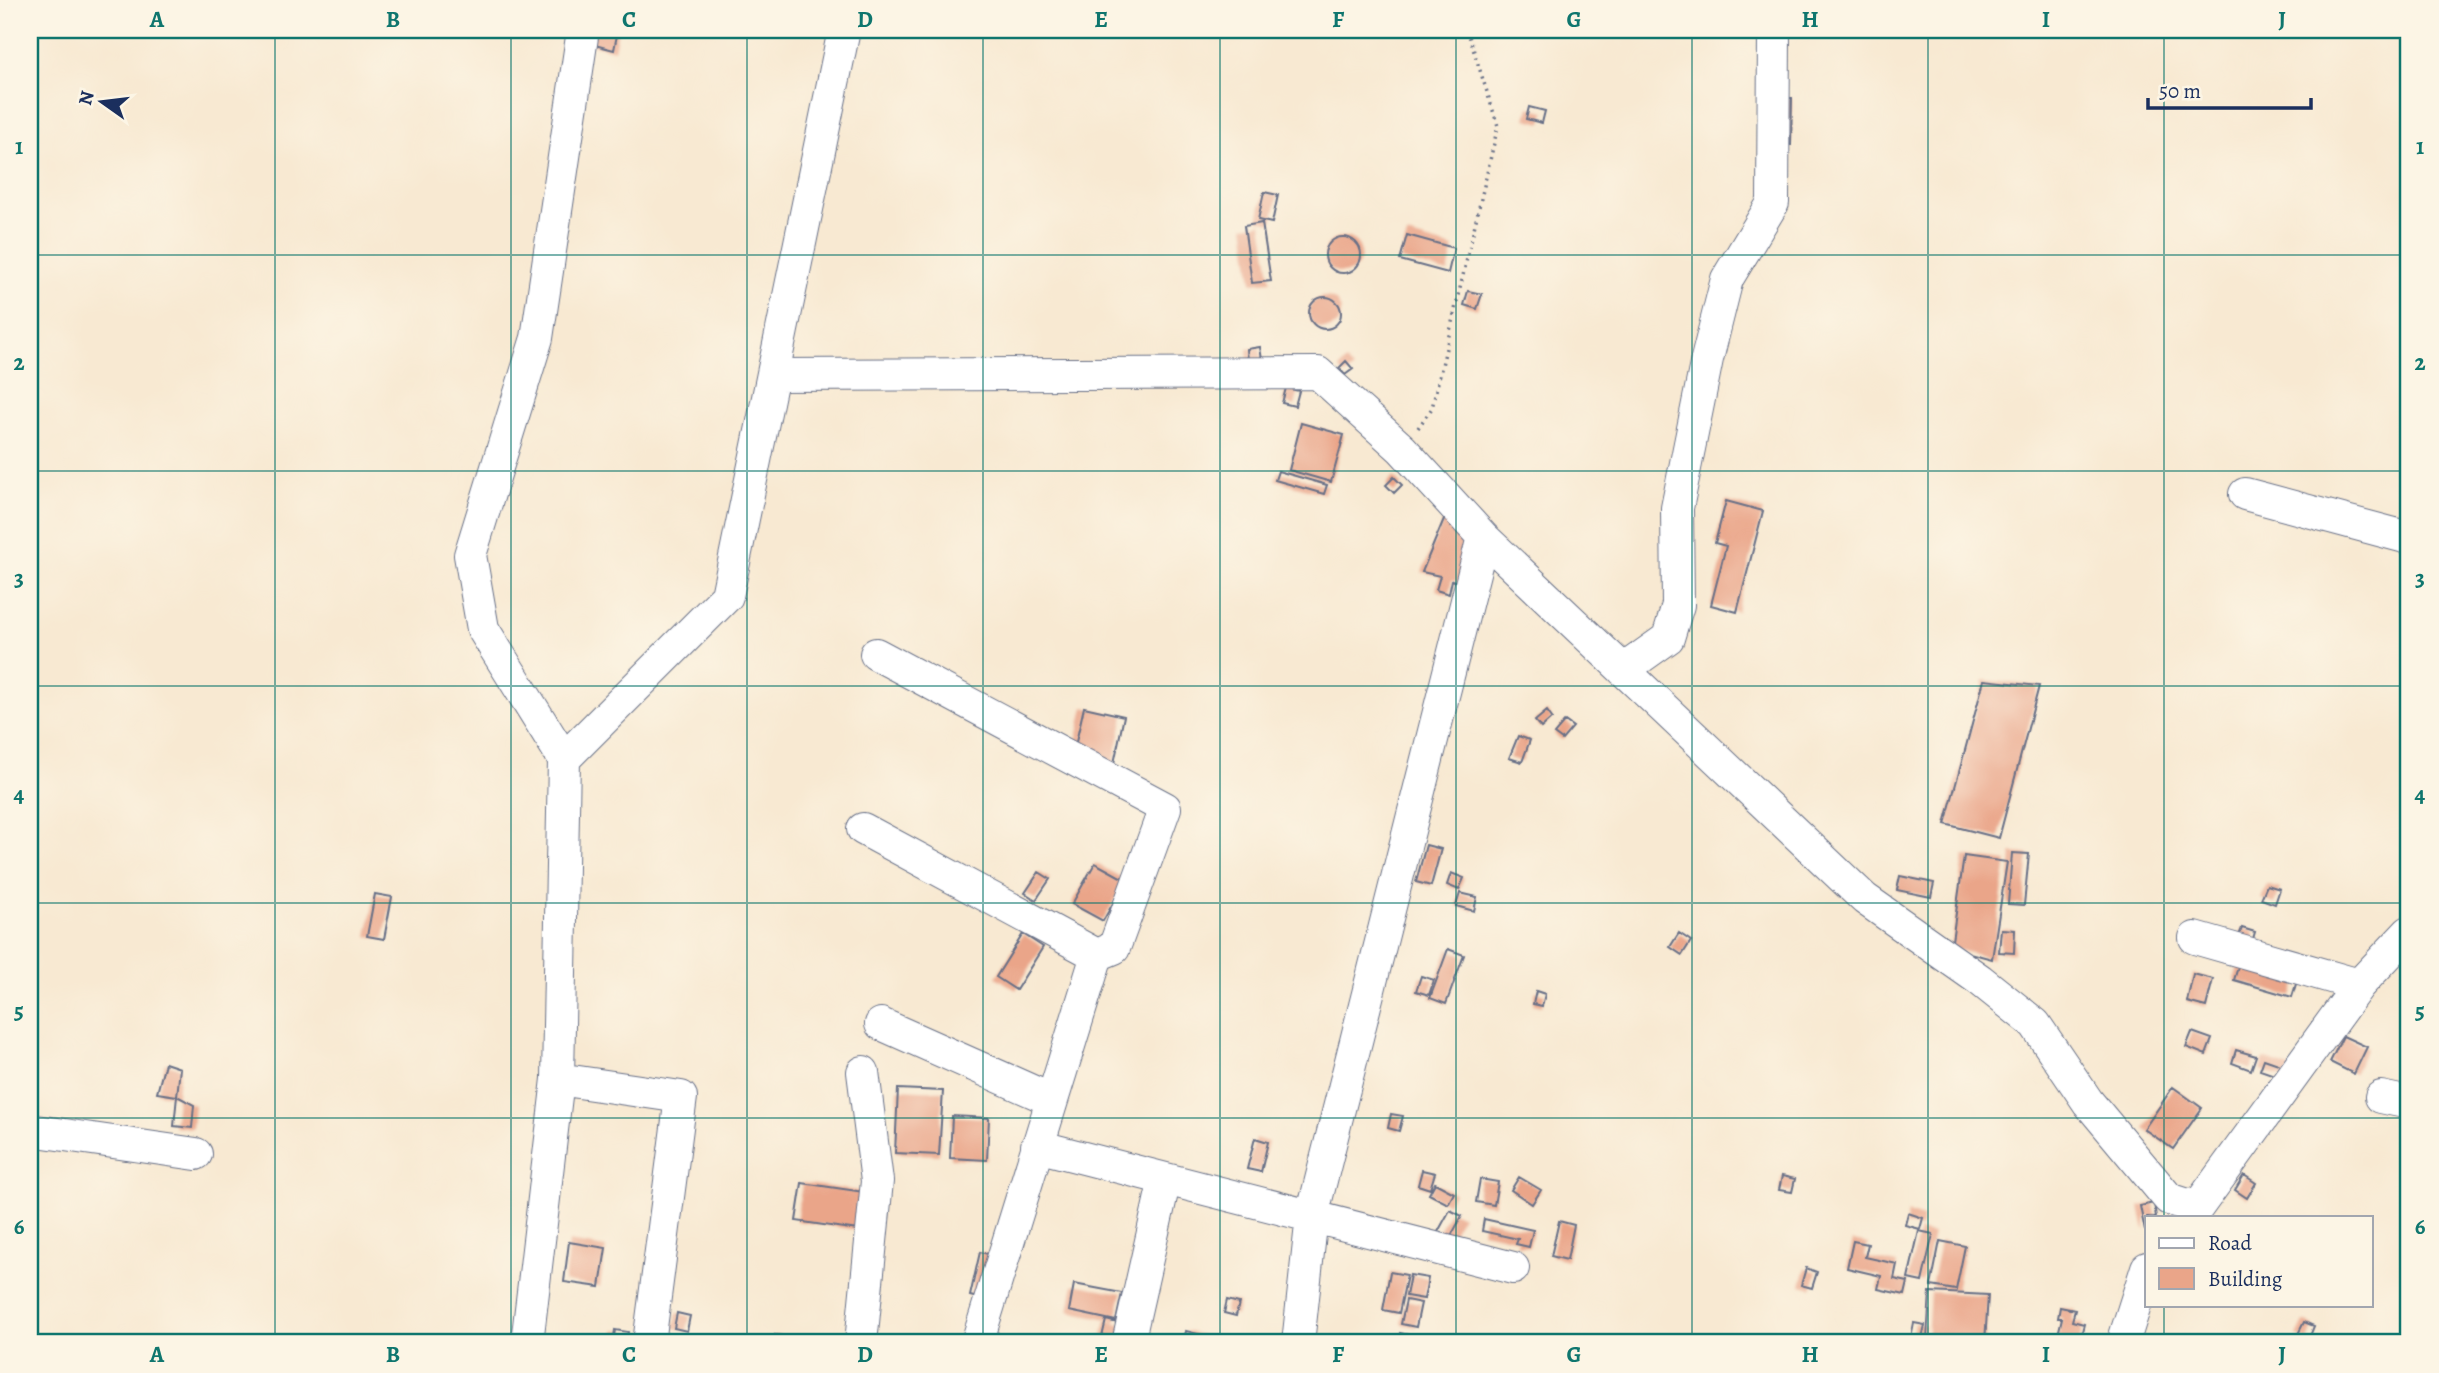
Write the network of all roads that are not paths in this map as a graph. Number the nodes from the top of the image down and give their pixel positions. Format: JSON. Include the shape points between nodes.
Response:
{"nodes":[{"id":1,"x":583,"y":30,"type":"edge"},
{"id":2,"x":844,"y":30,"type":"edge"},
{"id":3,"x":1774,"y":30,"type":"edge"},
{"id":4,"x":773,"y":375,"type":"junction"},
{"id":5,"x":2245,"y":494,"type":"dead end"},
{"id":6,"x":1483,"y":537,"type":"junction"},
{"id":7,"x":2409,"y":538,"type":"edge"},
{"id":8,"x":876,"y":654,"type":"dead end"},
{"id":9,"x":1623,"y":670,"type":"junction"},
{"id":10,"x":564,"y":759,"type":"junction"},
{"id":11,"x":863,"y":829,"type":"dead end"},
{"id":12,"x":2409,"y":932,"type":"edge"},
{"id":13,"x":2195,"y":938,"type":"dead end"},
{"id":14,"x":1097,"y":955,"type":"junction"},
{"id":15,"x":2359,"y":985,"type":"junction"},
{"id":16,"x":881,"y":1024,"type":"dead end"},
{"id":17,"x":863,"y":1072,"type":"dead end"},
{"id":18,"x":558,"y":1079,"type":"junction"},
{"id":19,"x":1052,"y":1100,"type":"junction"},
{"id":20,"x":30,"y":1130,"type":"edge"},
{"id":21,"x":1037,"y":1146,"type":"junction"},
{"id":22,"x":195,"y":1154,"type":"dead end"},
{"id":23,"x":1165,"y":1179,"type":"junction"},
{"id":24,"x":2166,"y":1208,"type":"edge"},
{"id":25,"x":1312,"y":1216,"type":"junction"},
{"id":26,"x":1513,"y":1268,"type":"dead end"},
{"id":27,"x":2145,"y":1274,"type":"edge"},
{"id":28,"x":527,"y":1343,"type":"edge"},
{"id":29,"x":649,"y":1343,"type":"edge"},
{"id":30,"x":861,"y":1343,"type":"edge"},
{"id":31,"x":977,"y":1343,"type":"edge"},
{"id":32,"x":1128,"y":1343,"type":"edge"},
{"id":33,"x":1298,"y":1343,"type":"edge"},
{"id":34,"x":2123,"y":1343,"type":"edge"}],
"edges":[{"from":1,"to":10,"type":"street","via":[[537,338],[470,555],[483,629]]},
{"from":2,"to":4,"type":"street"},
{"from":3,"to":9,"type":"street","via":[[1773,203],[1727,279],[1707,359],[1677,508],[1678,605],[1668,638]]},
{"from":4,"to":6,"type":"street","via":[[1318,373],[1402,449]]},
{"from":4,"to":10,"type":"street","via":[[727,596]]},
{"from":5,"to":7,"type":"street"},
{"from":6,"to":9,"type":"street"},
{"from":6,"to":25,"type":"street"},
{"from":8,"to":14,"type":"street","via":[[1165,808],[1114,948]]},
{"from":9,"to":24,"type":"street","via":[[1865,900],[1980,979],[2035,1024]]},
{"from":10,"to":18,"type":"street"},
{"from":11,"to":14,"type":"street"},
{"from":12,"to":15,"type":"street"},
{"from":13,"to":15,"type":"street"},
{"from":14,"to":19,"type":"street"},
{"from":15,"to":24,"type":"street","via":[[2197,1208]]},
{"from":16,"to":19,"type":"street"},
{"from":17,"to":30,"type":"street","via":[[877,1181]]},
{"from":18,"to":28,"type":"street"},
{"from":18,"to":29,"type":"street","via":[[681,1097]]},
{"from":19,"to":21,"type":"street"},
{"from":20,"to":22,"type":"street"},
{"from":21,"to":23,"type":"street"},
{"from":21,"to":31,"type":"street"},
{"from":23,"to":25,"type":"street"},
{"from":23,"to":32,"type":"street"},
{"from":25,"to":26,"type":"street"},
{"from":25,"to":33,"type":"street"},
{"from":27,"to":34,"type":"street"}]}
